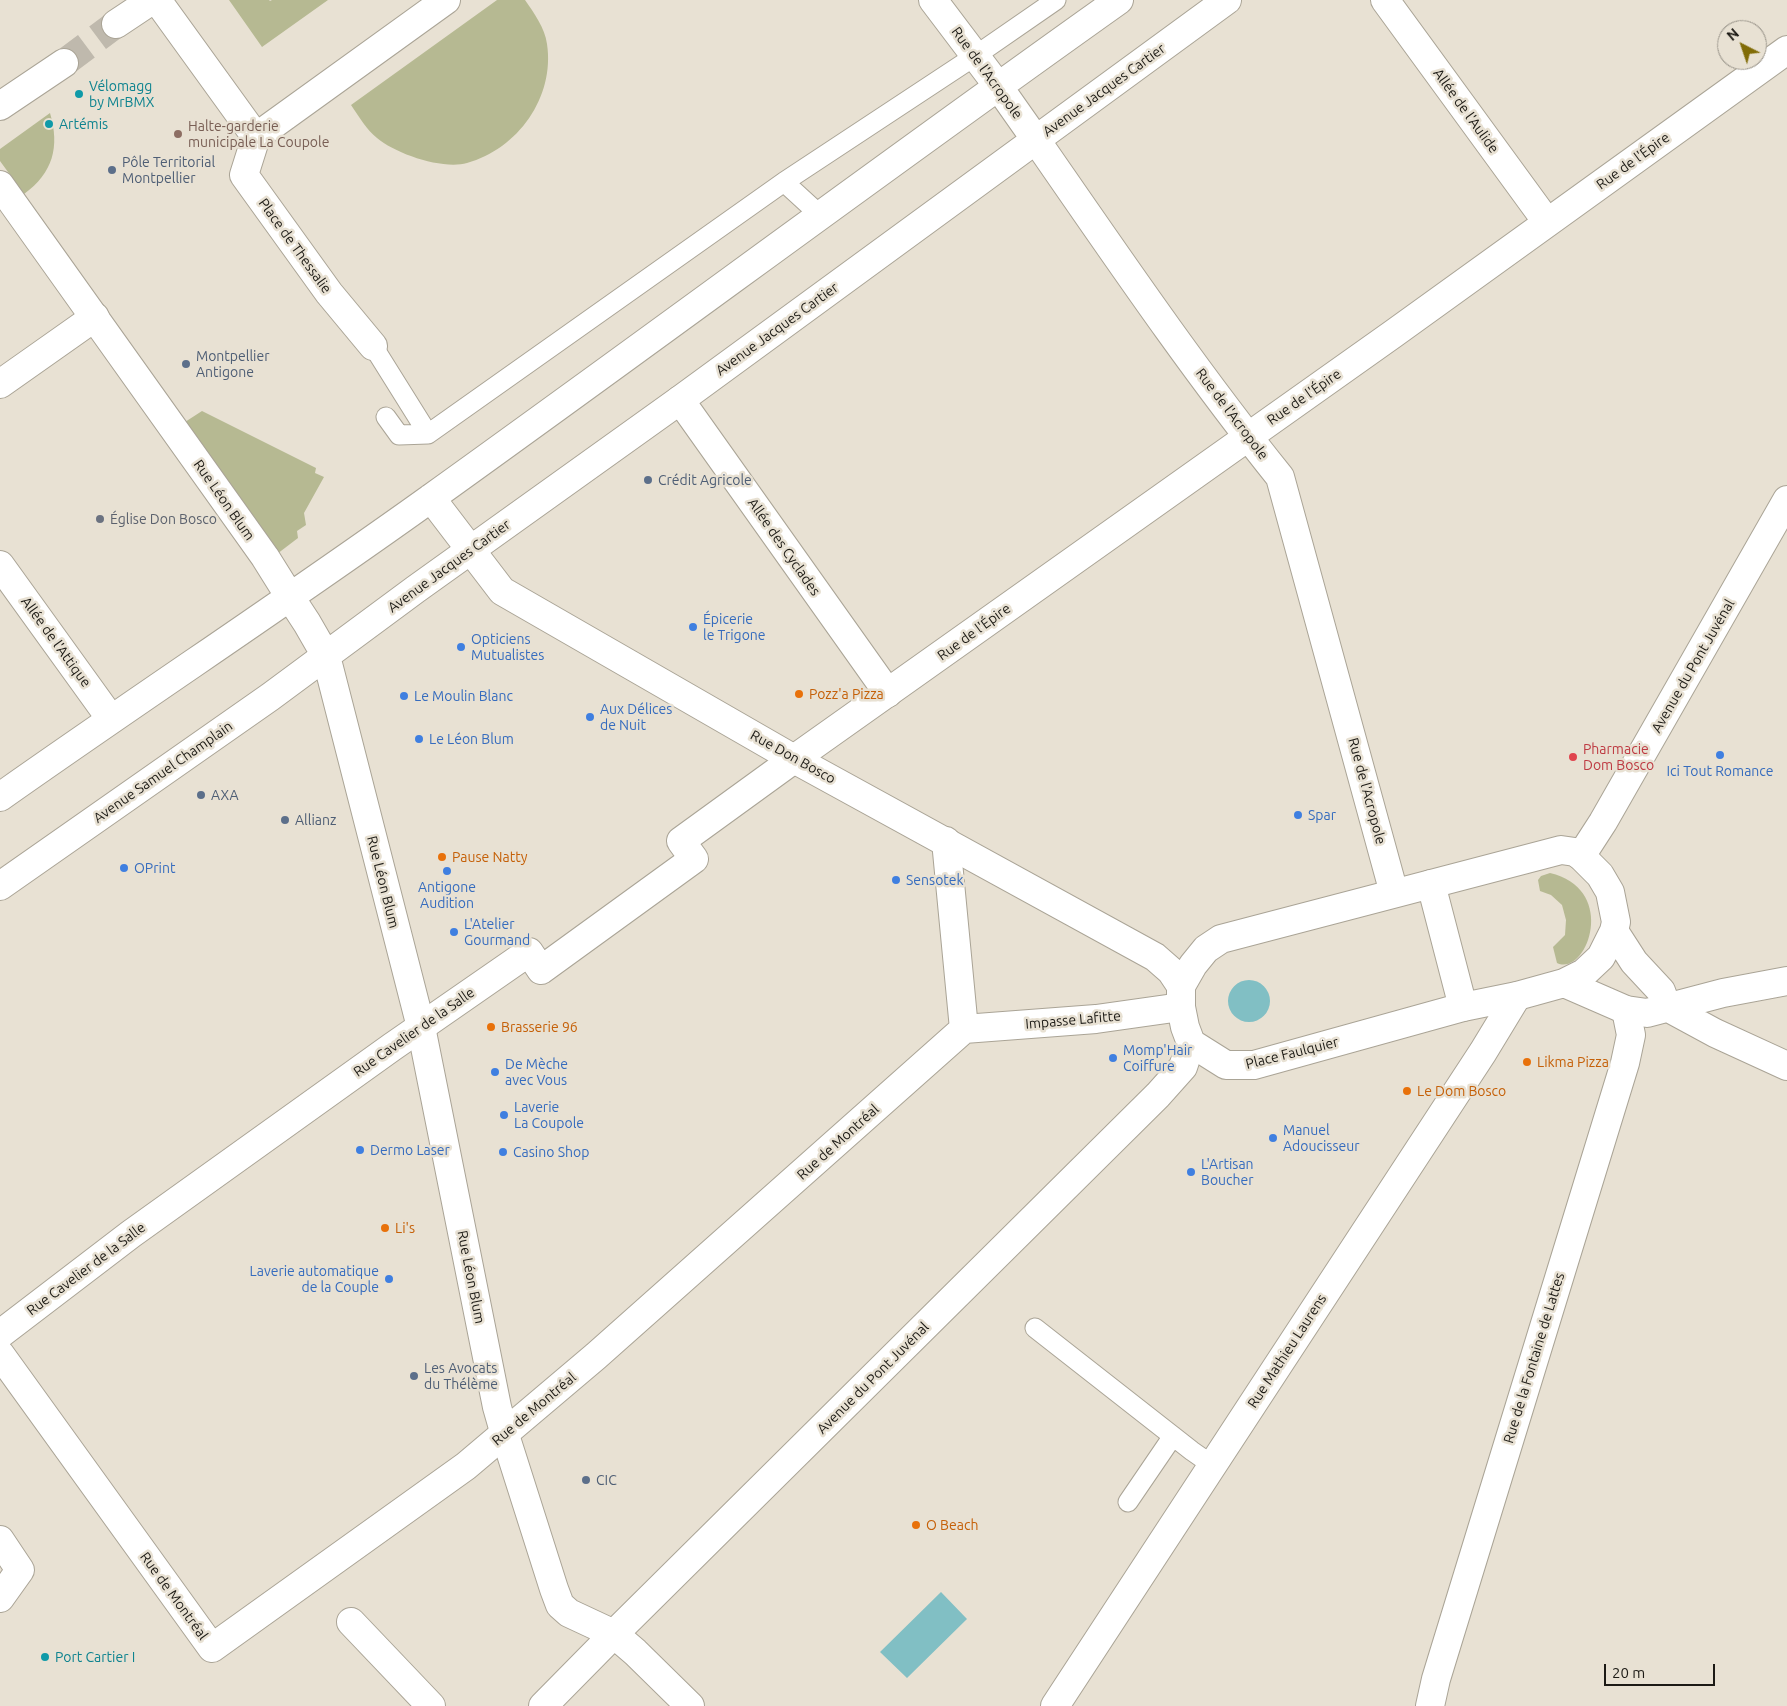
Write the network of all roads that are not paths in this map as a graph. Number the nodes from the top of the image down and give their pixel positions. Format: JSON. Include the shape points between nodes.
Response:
{"nodes":[{"id":1,"x":152,"y":0,"type":"edge"},
{"id":2,"x":157,"y":0,"type":"edge"},
{"id":3,"x":446,"y":0,"type":"edge"},
{"id":4,"x":933,"y":0,"type":"edge"},
{"id":5,"x":1056,"y":0,"type":"edge"},
{"id":6,"x":1119,"y":0,"type":"edge"},
{"id":7,"x":1227,"y":0,"type":"edge"},
{"id":8,"x":1385,"y":0,"type":"edge"},
{"id":9,"x":116,"y":24,"type":"tunnel mouth"},
{"id":10,"x":1787,"y":50,"type":"edge"},
{"id":11,"x":975,"y":56,"type":"junction"},
{"id":12,"x":64,"y":63,"type":"tunnel mouth"},
{"id":13,"x":998,"y":86,"type":"junction"},
{"id":14,"x":0,"y":106,"type":"edge"},
{"id":15,"x":256,"y":137,"type":"junction"},
{"id":16,"x":1036,"y":140,"type":"junction"},
{"id":17,"x":784,"y":182,"type":"junction"},
{"id":18,"x":0,"y":184,"type":"edge"},
{"id":19,"x":820,"y":215,"type":"junction"},
{"id":20,"x":1548,"y":222,"type":"junction"},
{"id":21,"x":95,"y":317,"type":"junction"},
{"id":22,"x":373,"y":346,"type":"joint"},
{"id":23,"x":0,"y":384,"type":"edge"},
{"id":24,"x":680,"y":400,"type":"junction"},
{"id":25,"x":386,"y":417,"type":"dead end"},
{"id":26,"x":428,"y":434,"type":"junction"},
{"id":27,"x":1247,"y":436,"type":"junction"},
{"id":28,"x":431,"y":498,"type":"junction"},
{"id":29,"x":1787,"y":500,"type":"edge"},
{"id":30,"x":471,"y":551,"type":"junction"},
{"id":31,"x":0,"y":565,"type":"edge"},
{"id":32,"x":290,"y":597,"type":"junction"},
{"id":33,"x":326,"y":656,"type":"junction"},
{"id":34,"x":888,"y":693,"type":"junction"},
{"id":35,"x":111,"y":718,"type":"junction"},
{"id":36,"x":794,"y":758,"type":"junction"},
{"id":37,"x":0,"y":797,"type":"edge"},
{"id":38,"x":946,"y":841,"type":"junction"},
{"id":39,"x":1581,"y":856,"type":"junction"},
{"id":40,"x":1431,"y":884,"type":"junction"},
{"id":41,"x":0,"y":886,"type":"edge"},
{"id":42,"x":1394,"y":893,"type":"junction"},
{"id":43,"x":1614,"y":931,"type":"junction"},
{"id":44,"x":1787,"y":981,"type":"edge"},
{"id":45,"x":1564,"y":983,"type":"junction"},
{"id":46,"x":1181,"y":996,"type":"junction"},
{"id":47,"x":1517,"y":996,"type":"junction"},
{"id":48,"x":1463,"y":1007,"type":"junction"},
{"id":49,"x":1667,"y":1007,"type":"junction"},
{"id":50,"x":1626,"y":1010,"type":"junction"},
{"id":51,"x":421,"y":1027,"type":"junction"},
{"id":52,"x":964,"y":1029,"type":"junction"},
{"id":53,"x":1191,"y":1043,"type":"junction"},
{"id":54,"x":1787,"y":1066,"type":"edge"},
{"id":55,"x":1035,"y":1328,"type":"dead end"},
{"id":56,"x":0,"y":1334,"type":"edge"},
{"id":57,"x":0,"y":1354,"type":"edge"},
{"id":58,"x":505,"y":1435,"type":"junction"},
{"id":59,"x":1173,"y":1436,"type":"junction"},
{"id":60,"x":1212,"y":1465,"type":"junction"},
{"id":61,"x":1128,"y":1502,"type":"dead end"},
{"id":62,"x":0,"y":1540,"type":"edge"},
{"id":63,"x":0,"y":1598,"type":"edge"},
{"id":64,"x":351,"y":1622,"type":"dead end"},
{"id":65,"x":614,"y":1634,"type":"junction"},
{"id":66,"x":431,"y":1706,"type":"edge"},
{"id":67,"x":543,"y":1706,"type":"edge"},
{"id":68,"x":690,"y":1706,"type":"edge"},
{"id":69,"x":1055,"y":1706,"type":"edge"},
{"id":70,"x":1430,"y":1706,"type":"edge"}],
"edges":[{"from":1,"to":9,"type":"street"},
{"from":2,"to":15,"type":"street"},
{"from":3,"to":15,"type":"street"},
{"from":4,"to":11,"type":"street","name":"Rue de l'Acropole"},
{"from":5,"to":11,"type":"lane"},
{"from":6,"to":13,"type":"street"},
{"from":7,"to":16,"type":"street","name":"Avenue Jacques Cartier"},
{"from":8,"to":20,"type":"street","name":"Allée de l'Aulide"},
{"from":10,"to":20,"type":"street","name":"Rue de l'Épire"},
{"from":11,"to":13,"type":"street","name":"Rue de l'Acropole"},
{"from":11,"to":17,"type":"lane"},
{"from":12,"to":14,"type":"street"},
{"from":13,"to":16,"type":"street","name":"Rue de l'Acropole"},
{"from":13,"to":19,"type":"street"},
{"from":15,"to":22,"type":"street","name":"Place de Thessalie","via":[[244,175],[329,293]]},
{"from":16,"to":24,"type":"street","name":"Avenue Jacques Cartier"},
{"from":16,"to":27,"type":"street","name":"Rue de l'Acropole"},
{"from":17,"to":19,"type":"lane"},
{"from":17,"to":26,"type":"lane"},
{"from":18,"to":21,"type":"street","name":"Rue Léon Blum"},
{"from":19,"to":28,"type":"street"},
{"from":20,"to":27,"type":"street","name":"Rue de l'Épire"},
{"from":21,"to":23,"type":"street"},
{"from":21,"to":32,"type":"street","name":"Rue Léon Blum"},
{"from":22,"to":26,"type":"lane"},
{"from":24,"to":30,"type":"street","name":"Avenue Jacques Cartier"},
{"from":24,"to":34,"type":"street","name":"Allée des Cyclades"},
{"from":25,"to":26,"type":"lane","via":[[399,435]]},
{"from":27,"to":34,"type":"street","name":"Rue de l'Épire"},
{"from":27,"to":42,"type":"street","name":"Rue de l'Acropole","via":[[1280,477]]},
{"from":28,"to":30,"type":"street","name":"Rue Don Bosco"},
{"from":28,"to":32,"type":"street"},
{"from":29,"to":39,"type":"street","name":"Avenue du Pont Juvénal"},
{"from":30,"to":33,"type":"street","name":"Avenue Jacques Cartier"},
{"from":30,"to":36,"type":"street","name":"Rue Don Bosco","via":[[502,591]]},
{"from":31,"to":35,"type":"street","name":"Allée de l'Attique"},
{"from":32,"to":33,"type":"street","name":"Rue Léon Blum"},
{"from":32,"to":35,"type":"street"},
{"from":33,"to":41,"type":"street","name":"Avenue Samuel Champlain"},
{"from":33,"to":51,"type":"street","name":"Rue Léon Blum"},
{"from":34,"to":36,"type":"street","name":"Rue de l'Épire"},
{"from":35,"to":37,"type":"street"},
{"from":36,"to":38,"type":"street","name":"Rue Don Bosco"},
{"from":36,"to":51,"type":"street","name":"Rue Cavelier de la Salle","via":[[681,841],[694,859],[541,970],[529,952]]},
{"from":38,"to":46,"type":"street","name":"Rue Don Bosco","via":[[1155,956],[1171,971]]},
{"from":38,"to":52,"type":"street"},
{"from":39,"to":40,"type":"street","via":[[1560,850]]},
{"from":39,"to":43,"type":"street","name":"Place Faulquier","via":[[1600,875],[1610,892],[1616,922]]},
{"from":40,"to":42,"type":"street"},
{"from":40,"to":48,"type":"street"},
{"from":42,"to":46,"type":"street","via":[[1220,939],[1206,949],[1193,965]]},
{"from":43,"to":45,"type":"street","name":"Place Faulquier","via":[[1601,957],[1584,973]]},
{"from":43,"to":49,"type":"street","via":[[1634,962],[1661,991]]},
{"from":44,"to":49,"type":"street"},
{"from":45,"to":47,"type":"street","name":"Place Faulquier"},
{"from":45,"to":50,"type":"street"},
{"from":46,"to":52,"type":"street","name":"Impasse Lafitte","via":[[1096,1019]]},
{"from":46,"to":53,"type":"street","via":[[1184,1027]]},
{"from":47,"to":48,"type":"street","name":"Place Faulquier"},
{"from":47,"to":60,"type":"street","name":"Rue Mathieu Laurens"},
{"from":48,"to":53,"type":"street","name":"Place Faulquier","via":[[1254,1065],[1226,1065]]},
{"from":49,"to":50,"type":"street","via":[[1647,1013]]},
{"from":49,"to":54,"type":"street"},
{"from":50,"to":70,"type":"street","name":"Rue de la Fontaine de Lattes","via":[[1631,1035],[1625,1063],[1444,1650]]},
{"from":51,"to":56,"type":"street","name":"Rue Cavelier de la Salle","via":[[131,1234]]},
{"from":51,"to":58,"type":"street","name":"Rue Léon Blum"},
{"from":52,"to":58,"type":"street","name":"Rue de Montréal"},
{"from":53,"to":65,"type":"street","name":"Avenue du Pont Juvénal","via":[[1183,1067],[1158,1096]]},
{"from":55,"to":59,"type":"lane"},
{"from":57,"to":58,"type":"street","name":"Rue de Montréal","via":[[212,1648]]},
{"from":58,"to":65,"type":"street","name":"Rue Léon Blum","via":[[560,1605],[569,1613]]},
{"from":59,"to":60,"type":"lane"},
{"from":59,"to":61,"type":"lane"},
{"from":60,"to":69,"type":"street","name":"Rue Mathieu Laurens"},
{"from":62,"to":63,"type":"street","via":[[20,1570]]},
{"from":64,"to":66,"type":"street"},
{"from":65,"to":67,"type":"street","name":"Avenue du Pont Juvénal"},
{"from":65,"to":68,"type":"street","name":"Rue Léon Blum"}]}
